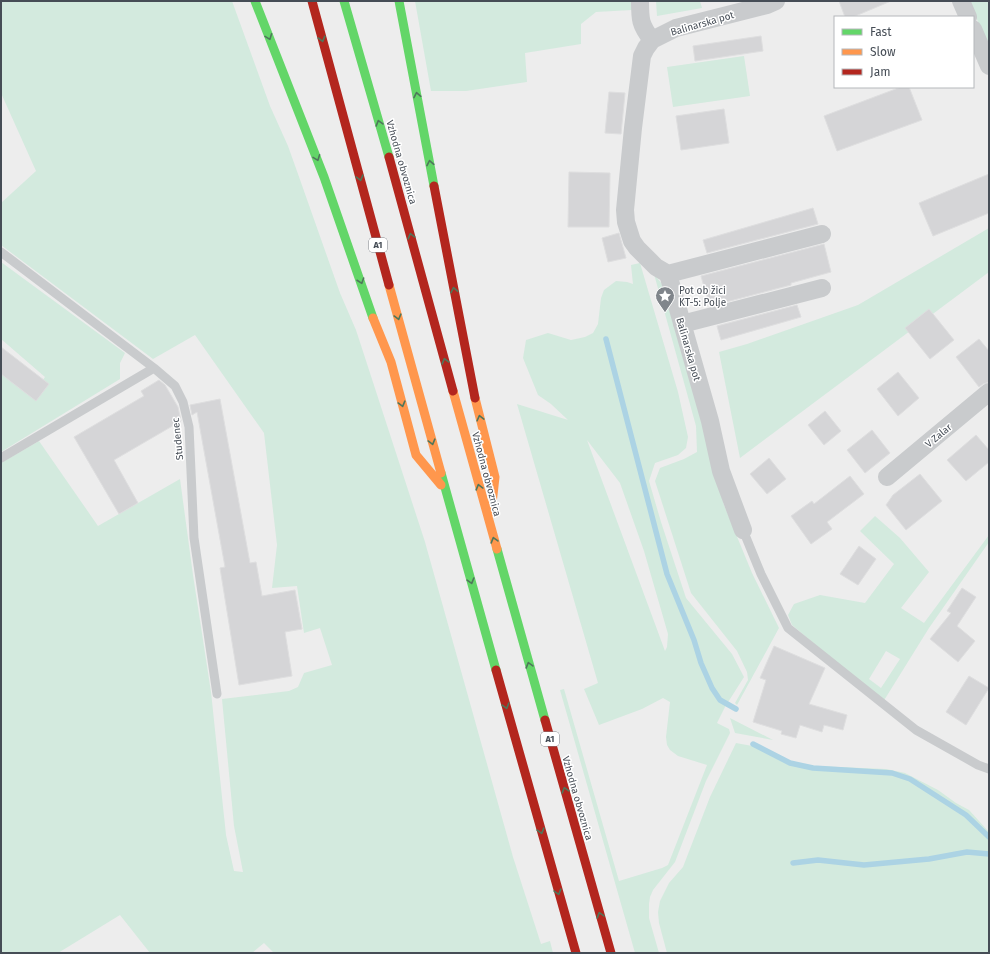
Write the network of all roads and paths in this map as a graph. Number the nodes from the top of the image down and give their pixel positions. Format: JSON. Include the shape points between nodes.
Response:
{"nodes":[{"id":1,"x":255,"y":1,"type":"edge"},
{"id":2,"x":312,"y":1,"type":"edge"},
{"id":3,"x":344,"y":1,"type":"edge"},
{"id":4,"x":399,"y":1,"type":"edge"},
{"id":5,"x":640,"y":1,"type":"edge"},
{"id":6,"x":776,"y":1,"type":"edge"},
{"id":7,"x":961,"y":1,"type":"edge"},
{"id":8,"x":968,"y":16,"type":"edge"},
{"id":9,"x":974,"y":31,"type":"edge"},
{"id":10,"x":652,"y":40,"type":"junction"},
{"id":11,"x":989,"y":66,"type":"edge"},
{"id":12,"x":822,"y":234,"type":"dead end"},
{"id":13,"x":1,"y":252,"type":"edge"},
{"id":14,"x":668,"y":274,"type":"junction"},
{"id":15,"x":822,"y":288,"type":"dead end"},
{"id":16,"x":682,"y":324,"type":"junction"},
{"id":17,"x":154,"y":368,"type":"junction"},
{"id":18,"x":989,"y":392,"type":"edge"},
{"id":19,"x":1,"y":458,"type":"edge"},
{"id":20,"x":887,"y":477,"type":"dead end"},
{"id":21,"x":445,"y":489,"type":"junction"},
{"id":22,"x":490,"y":524,"type":"junction"},
{"id":23,"x":743,"y":530,"type":"joint"},
{"id":24,"x":217,"y":694,"type":"dead end"},
{"id":25,"x":989,"y":769,"type":"edge"},
{"id":26,"x":576,"y":953,"type":"edge"},
{"id":27,"x":611,"y":953,"type":"edge"}],
"edges":[{"from":1,"to":21,"type":"highway","one_way":true,"via":[[324,177],[391,362],[416,455]]},
{"from":2,"to":21,"type":"highway","number":"A1","one_way":true},
{"from":22,"to":3,"type":"highway","name":"Vzhodna obvoznica","number":"A1","one_way":true},
{"from":22,"to":4,"type":"highway","one_way":true,"via":[[495,477],[471,380]]},
{"from":5,"to":10,"type":"street","via":[[640,16],[644,30]]},
{"from":6,"to":10,"type":"street","name":"Balinarska pot","via":[[676,28]]},
{"from":7,"to":8,"type":"street"},
{"from":9,"to":11,"type":"street"},
{"from":10,"to":14,"type":"street","via":[[642,56],[625,210],[629,232],[637,248],[656,267]]},
{"from":12,"to":14,"type":"street"},
{"from":13,"to":17,"type":"lane","name":"Studenec"},
{"from":14,"to":16,"type":"street","name":"Balinarska pot"},
{"from":15,"to":16,"type":"street"},
{"from":16,"to":23,"type":"street","name":"Balinarska pot","via":[[710,421],[721,471]]},
{"from":17,"to":19,"type":"lane"},
{"from":17,"to":24,"type":"lane","name":"Studenec","via":[[175,386],[189,427],[194,538]]},
{"from":18,"to":20,"type":"street","name":"V Zalar"},
{"from":21,"to":26,"type":"highway","number":"A1","one_way":true},
{"from":27,"to":22,"type":"highway","name":"Vzhodna obvoznica","number":"A1","one_way":true},
{"from":23,"to":25,"type":"lane","via":[[761,574],[788,628],[916,730]]}]}
